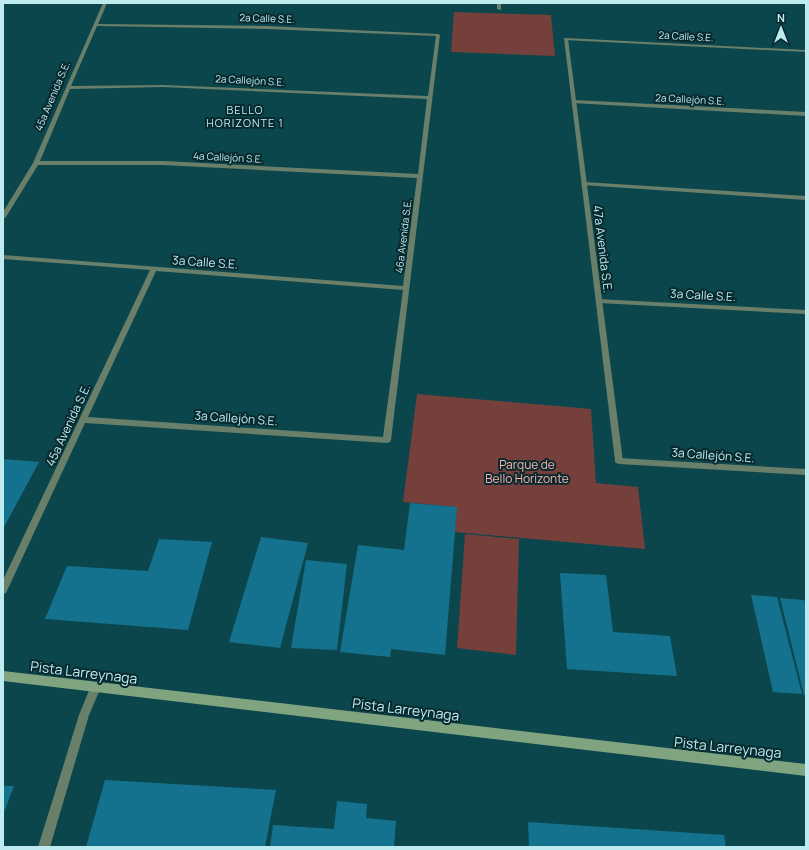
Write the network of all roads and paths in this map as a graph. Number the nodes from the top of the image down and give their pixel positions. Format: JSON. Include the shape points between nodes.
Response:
{"nodes":[{"id":1,"x":105,"y":3,"type":"edge"},
{"id":2,"x":499,"y":3,"type":"edge"},
{"id":3,"x":499,"y":9,"type":"dead end"},
{"id":4,"x":95,"y":25,"type":"junction"},
{"id":5,"x":438,"y":35,"type":"joint"},
{"id":6,"x":566,"y":40,"type":"joint"},
{"id":7,"x":806,"y":51,"type":"edge"},
{"id":8,"x":68,"y":88,"type":"junction"},
{"id":9,"x":430,"y":98,"type":"junction"},
{"id":10,"x":574,"y":102,"type":"junction"},
{"id":11,"x":806,"y":114,"type":"edge"},
{"id":12,"x":36,"y":162,"type":"junction"},
{"id":13,"x":420,"y":176,"type":"junction"},
{"id":14,"x":584,"y":184,"type":"junction"},
{"id":15,"x":806,"y":198,"type":"edge"},
{"id":16,"x":3,"y":217,"type":"edge"},
{"id":17,"x":3,"y":257,"type":"edge"},
{"id":18,"x":154,"y":269,"type":"junction"},
{"id":19,"x":406,"y":288,"type":"junction"},
{"id":20,"x":599,"y":301,"type":"junction"},
{"id":21,"x":806,"y":312,"type":"edge"},
{"id":22,"x":83,"y":420,"type":"junction"},
{"id":23,"x":387,"y":440,"type":"joint"},
{"id":24,"x":619,"y":461,"type":"joint"},
{"id":25,"x":806,"y":472,"type":"edge"},
{"id":26,"x":3,"y":590,"type":"edge"},
{"id":27,"x":3,"y":676,"type":"edge"},
{"id":28,"x":96,"y":687,"type":"junction"},
{"id":29,"x":806,"y":770,"type":"edge"},
{"id":30,"x":44,"y":847,"type":"edge"}],
"edges":[{"from":1,"to":4,"type":"street","name":"45a Avenida S.E."},
{"from":2,"to":3,"type":"street"},
{"from":4,"to":5,"type":"street","name":"2a Calle S.E.","via":[[278,27]]},
{"from":4,"to":8,"type":"street","name":"45a Avenida S.E."},
{"from":5,"to":9,"type":"street","name":"46a Avenida S.E."},
{"from":6,"to":7,"type":"street","name":"2a Calle S.E."},
{"from":6,"to":10,"type":"street","name":"47a Avenida S.E."},
{"from":8,"to":9,"type":"street","name":"2a Callejón S.E.","via":[[163,86]]},
{"from":8,"to":12,"type":"street","name":"45a Avenida S.E."},
{"from":9,"to":13,"type":"street","name":"46a Avenida S.E."},
{"from":10,"to":11,"type":"street","name":"2a Callejón S.E."},
{"from":10,"to":14,"type":"street","name":"47a Avenida S.E."},
{"from":12,"to":13,"type":"street","name":"4a Callejón S.E.","via":[[162,163]]},
{"from":12,"to":16,"type":"street","name":"45a Avenida S.E."},
{"from":13,"to":19,"type":"street","name":"46a Avenida S.E."},
{"from":14,"to":15,"type":"street"},
{"from":14,"to":20,"type":"street","name":"47a Avenida S.E."},
{"from":17,"to":18,"type":"street","name":"3a Calle S.E."},
{"from":18,"to":19,"type":"street","name":"3a Calle S.E."},
{"from":18,"to":22,"type":"street","name":"45a Avenida S.E."},
{"from":19,"to":23,"type":"street","name":"46a Avenida S.E."},
{"from":20,"to":21,"type":"street","name":"3a Calle S.E."},
{"from":20,"to":24,"type":"street","name":"47a Avenida S.E."},
{"from":22,"to":23,"type":"street","name":"3a Callejón S.E."},
{"from":22,"to":26,"type":"street","name":"45a Avenida S.E."},
{"from":24,"to":25,"type":"street","name":"3a Callejón S.E."},
{"from":27,"to":28,"type":"main road","name":"Pista Larreynaga"},
{"from":28,"to":29,"type":"main road","name":"Pista Larreynaga"},
{"from":28,"to":30,"type":"street","via":[[84,716]]}]}
